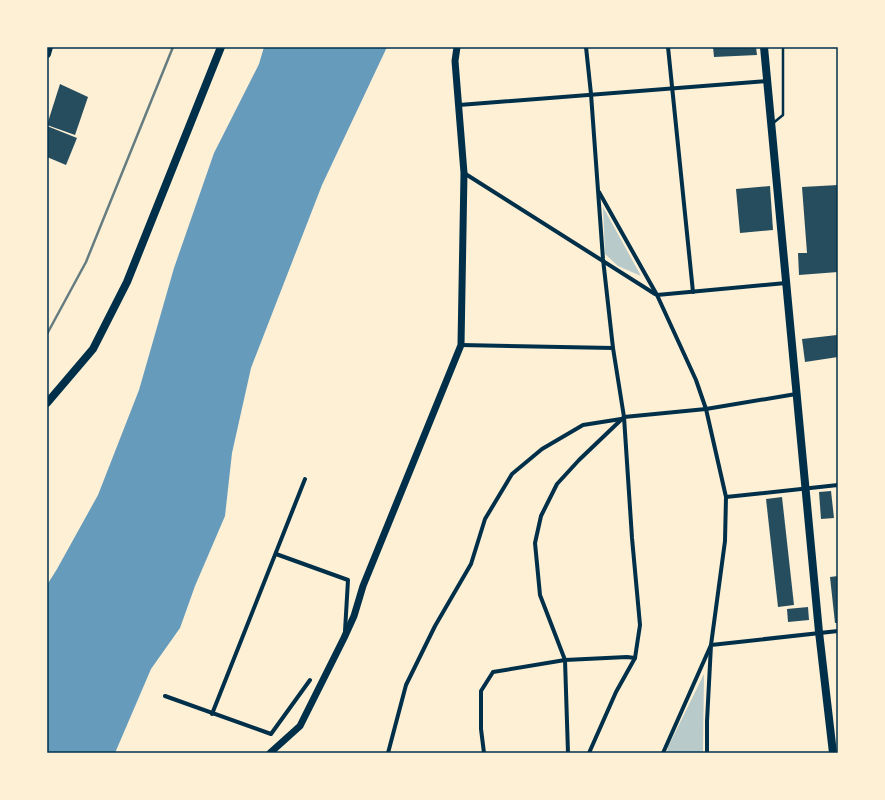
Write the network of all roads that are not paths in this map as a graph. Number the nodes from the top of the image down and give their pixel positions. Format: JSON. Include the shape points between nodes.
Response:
{"nodes":[{"id":1,"x":49,"y":47,"type":"edge"},
{"id":2,"x":221,"y":47,"type":"edge"},
{"id":3,"x":457,"y":47,"type":"edge"},
{"id":4,"x":586,"y":47,"type":"edge"},
{"id":5,"x":668,"y":47,"type":"edge"},
{"id":6,"x":764,"y":47,"type":"edge"},
{"id":7,"x":783,"y":47,"type":"edge"},
{"id":8,"x":47,"y":54,"type":"edge"},
{"id":9,"x":767,"y":81,"type":"junction"},
{"id":10,"x":673,"y":88,"type":"junction"},
{"id":11,"x":591,"y":94,"type":"junction"},
{"id":12,"x":459,"y":105,"type":"junction"},
{"id":13,"x":772,"y":124,"type":"junction"},
{"id":14,"x":464,"y":173,"type":"junction"},
{"id":15,"x":598,"y":190,"type":"junction"},
{"id":16,"x":603,"y":259,"type":"junction"},
{"id":17,"x":786,"y":283,"type":"junction"},
{"id":18,"x":693,"y":292,"type":"junction"},
{"id":19,"x":657,"y":295,"type":"junction"},
{"id":20,"x":461,"y":345,"type":"junction"},
{"id":21,"x":612,"y":348,"type":"junction"},
{"id":22,"x":796,"y":394,"type":"junction"},
{"id":23,"x":47,"y":403,"type":"edge"},
{"id":24,"x":706,"y":409,"type":"junction"},
{"id":25,"x":622,"y":418,"type":"junction"},
{"id":26,"x":305,"y":479,"type":"dead end"},
{"id":27,"x":838,"y":485,"type":"edge"},
{"id":28,"x":805,"y":488,"type":"junction"},
{"id":29,"x":726,"y":497,"type":"junction"},
{"id":30,"x":276,"y":554,"type":"junction"},
{"id":31,"x":838,"y":631,"type":"edge"},
{"id":32,"x":819,"y":632,"type":"junction"},
{"id":33,"x":344,"y":638,"type":"junction"},
{"id":34,"x":711,"y":645,"type":"junction"},
{"id":35,"x":635,"y":658,"type":"junction"},
{"id":36,"x":565,"y":660,"type":"junction"},
{"id":37,"x":310,"y":680,"type":"dead end"},
{"id":38,"x":165,"y":696,"type":"dead end"},
{"id":39,"x":212,"y":714,"type":"junction"},
{"id":40,"x":270,"y":753,"type":"edge"},
{"id":41,"x":388,"y":753,"type":"edge"},
{"id":42,"x":484,"y":753,"type":"edge"},
{"id":43,"x":568,"y":753,"type":"edge"},
{"id":44,"x":589,"y":753,"type":"edge"},
{"id":45,"x":662,"y":753,"type":"edge"},
{"id":46,"x":708,"y":753,"type":"edge"},
{"id":47,"x":833,"y":753,"type":"edge"}],
"edges":[{"from":1,"to":8,"type":"main road"},
{"from":2,"to":23,"type":"main road","via":[[127,282],[93,349]]},
{"from":3,"to":12,"type":"main road","via":[[455,61]]},
{"from":4,"to":11,"type":"street"},
{"from":5,"to":10,"type":"street"},
{"from":6,"to":9,"type":"main road"},
{"from":7,"to":13,"type":"lane","via":[[783,115]]},
{"from":9,"to":10,"type":"street"},
{"from":9,"to":13,"type":"main road"},
{"from":10,"to":11,"type":"street"},
{"from":10,"to":18,"type":"street"},
{"from":11,"to":12,"type":"street"},
{"from":11,"to":15,"type":"street"},
{"from":12,"to":14,"type":"main road"},
{"from":13,"to":17,"type":"main road"},
{"from":14,"to":16,"type":"street"},
{"from":14,"to":20,"type":"main road"},
{"from":15,"to":16,"type":"street"},
{"from":15,"to":19,"type":"street"},
{"from":16,"to":19,"type":"street"},
{"from":16,"to":21,"type":"street"},
{"from":17,"to":18,"type":"street"},
{"from":17,"to":22,"type":"main road"},
{"from":18,"to":19,"type":"street"},
{"from":19,"to":24,"type":"street","via":[[696,380]]},
{"from":20,"to":21,"type":"street"},
{"from":20,"to":33,"type":"main road"},
{"from":21,"to":25,"type":"street"},
{"from":22,"to":24,"type":"street"},
{"from":22,"to":28,"type":"main road"},
{"from":24,"to":25,"type":"street"},
{"from":24,"to":29,"type":"street"},
{"from":25,"to":35,"type":"street","via":[[640,625]]},
{"from":25,"to":36,"type":"street","via":[[557,484],[541,516],[535,543],[540,595]]},
{"from":25,"to":41,"type":"street","via":[[583,426],[542,449],[512,474],[485,519],[471,564],[435,626],[406,685]]},
{"from":26,"to":30,"type":"street"},
{"from":27,"to":28,"type":"street"},
{"from":28,"to":29,"type":"street"},
{"from":28,"to":32,"type":"main road"},
{"from":29,"to":34,"type":"street","via":[[725,541]]},
{"from":30,"to":33,"type":"street","via":[[348,580]]},
{"from":30,"to":39,"type":"street"},
{"from":31,"to":32,"type":"street"},
{"from":32,"to":34,"type":"street"},
{"from":32,"to":47,"type":"main road"},
{"from":33,"to":40,"type":"main road","via":[[300,726]]},
{"from":34,"to":45,"type":"street"},
{"from":34,"to":46,"type":"street"},
{"from":35,"to":36,"type":"street"},
{"from":35,"to":44,"type":"street","via":[[616,692]]},
{"from":36,"to":42,"type":"street","via":[[493,672],[481,691]]},
{"from":36,"to":43,"type":"street"},
{"from":37,"to":39,"type":"street","via":[[271,734]]},
{"from":38,"to":39,"type":"street"}]}
